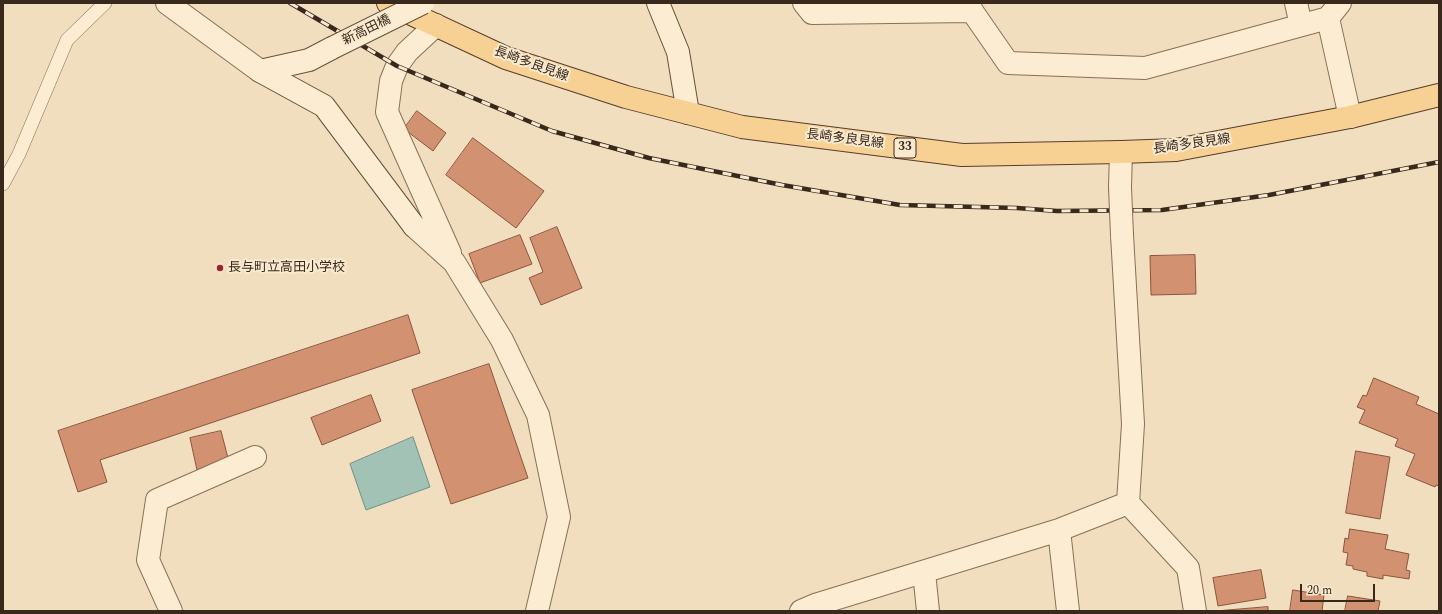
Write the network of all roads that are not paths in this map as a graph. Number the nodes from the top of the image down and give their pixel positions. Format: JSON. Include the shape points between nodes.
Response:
{"nodes":[{"id":1,"x":105,"y":3,"type":"edge"},
{"id":2,"x":166,"y":3,"type":"edge"},
{"id":3,"x":388,"y":3,"type":"edge"},
{"id":4,"x":423,"y":3,"type":"edge"},
{"id":5,"x":658,"y":3,"type":"edge"},
{"id":6,"x":804,"y":3,"type":"edge"},
{"id":7,"x":1296,"y":3,"type":"edge"},
{"id":8,"x":970,"y":7,"type":"edge"},
{"id":9,"x":1334,"y":10,"type":"edge"},
{"id":10,"x":436,"y":25,"type":"junction"},
{"id":11,"x":1301,"y":25,"type":"junction"},
{"id":12,"x":260,"y":71,"type":"junction"},
{"id":13,"x":1439,"y":95,"type":"edge"},
{"id":14,"x":688,"y":113,"type":"junction"},
{"id":15,"x":1350,"y":117,"type":"junction"},
{"id":16,"x":1121,"y":152,"type":"junction"},
{"id":17,"x":3,"y":184,"type":"edge"},
{"id":18,"x":454,"y":262,"type":"junction"},
{"id":19,"x":255,"y":458,"type":"dead end"},
{"id":20,"x":1128,"y":503,"type":"junction"},
{"id":21,"x":1059,"y":530,"type":"junction"},
{"id":22,"x":924,"y":572,"type":"junction"},
{"id":23,"x":171,"y":611,"type":"edge"},
{"id":24,"x":537,"y":611,"type":"edge"},
{"id":25,"x":801,"y":611,"type":"edge"},
{"id":26,"x":928,"y":611,"type":"edge"},
{"id":27,"x":1068,"y":611,"type":"edge"},
{"id":28,"x":1195,"y":611,"type":"edge"}],
"edges":[{"from":1,"to":17,"type":"lane","via":[[67,40],[19,154]]},
{"from":2,"to":12,"type":"street"},
{"from":3,"to":10,"type":"main road","name":"長崎多良見線","number":"33"},
{"from":4,"to":12,"type":"street","name":"新高田橋","bridge":true,"via":[[309,60]]},
{"from":5,"to":14,"type":"street","via":[[678,52]]},
{"from":6,"to":8,"type":"street","via":[[812,13]]},
{"from":7,"to":11,"type":"street"},
{"from":8,"to":11,"type":"street","via":[[1008,63],[1145,68]]},
{"from":9,"to":11,"type":"street"},
{"from":9,"to":15,"type":"street"},
{"from":10,"to":14,"type":"main road","name":"長崎多良見線","number":"33","via":[[506,58],[626,97]]},
{"from":10,"to":18,"type":"street","via":[[407,52],[397,66],[391,81],[387,112]]},
{"from":12,"to":18,"type":"street","via":[[324,106],[414,226]]},
{"from":13,"to":15,"type":"main road","name":"長崎多良見線","number":"33"},
{"from":14,"to":16,"type":"main road","name":"長崎多良見線","number":"33","via":[[742,127],[962,155]]},
{"from":15,"to":16,"type":"main road","name":"長崎多良見線","number":"33","via":[[1176,150]]},
{"from":16,"to":20,"type":"street","bridge":true,"via":[[1122,235],[1133,424]]},
{"from":18,"to":24,"type":"street","via":[[502,340],[538,415],[559,517]]},
{"from":19,"to":23,"type":"street","via":[[157,500],[148,560]]},
{"from":20,"to":21,"type":"street"},
{"from":20,"to":28,"type":"street","via":[[1188,568]]},
{"from":21,"to":22,"type":"street"},
{"from":21,"to":27,"type":"street"},
{"from":22,"to":25,"type":"street"},
{"from":22,"to":26,"type":"street"}]}
